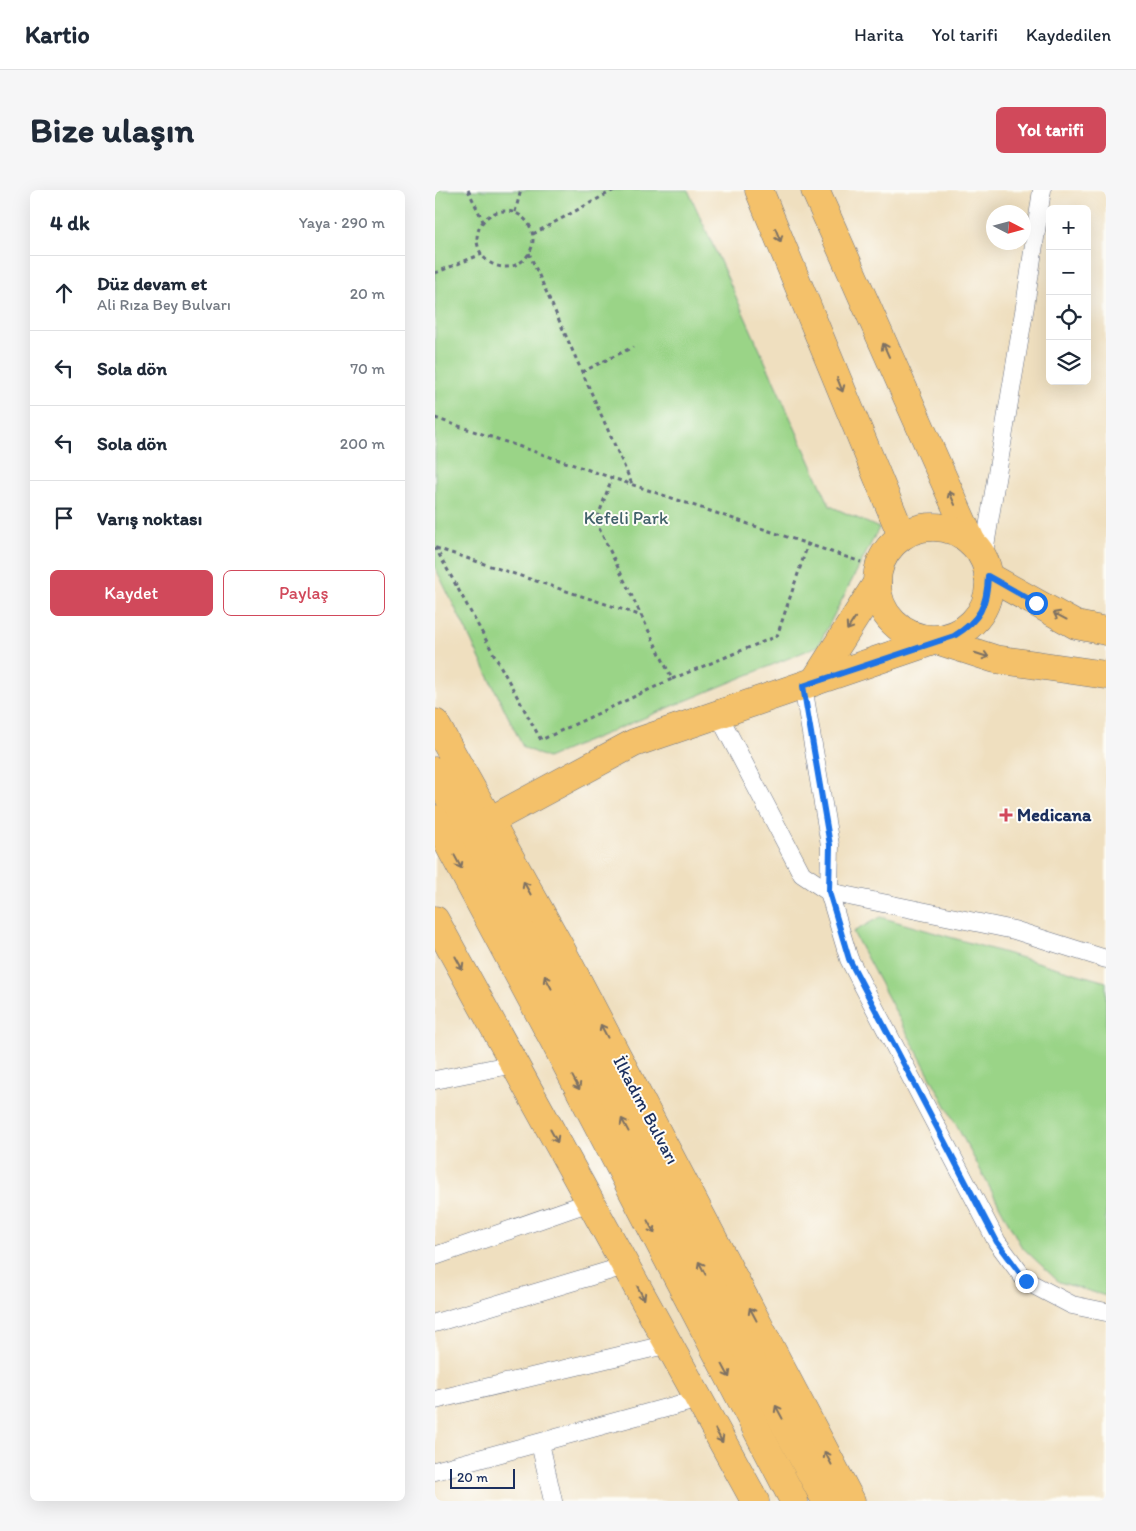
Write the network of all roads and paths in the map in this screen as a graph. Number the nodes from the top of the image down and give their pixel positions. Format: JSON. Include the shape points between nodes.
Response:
{"nodes":[{"id":1,"x":468,"y":190,"type":"edge"},
{"id":2,"x":521,"y":190,"type":"edge"},
{"id":3,"x":614,"y":190,"type":"edge"},
{"id":4,"x":759,"y":190,"type":"edge"},
{"id":5,"x":815,"y":190,"type":"edge"},
{"id":6,"x":1042,"y":190,"type":"edge"},
{"id":7,"x":515,"y":212,"type":"junction"},
{"id":8,"x":483,"y":221,"type":"junction"},
{"id":9,"x":533,"y":234,"type":"junction"},
{"id":10,"x":529,"y":253,"type":"junction"},
{"id":11,"x":482,"y":254,"type":"junction"},
{"id":12,"x":435,"y":274,"type":"edge"},
{"id":13,"x":633,"y":347,"type":"dead end"},
{"id":14,"x":582,"y":372,"type":"junction"},
{"id":15,"x":435,"y":418,"type":"edge"},
{"id":16,"x":612,"y":478,"type":"junction"},
{"id":17,"x":632,"y":484,"type":"junction"},
{"id":18,"x":902,"y":536,"type":"junction"},
{"id":19,"x":808,"y":544,"type":"junction"},
{"id":20,"x":435,"y":548,"type":"edge"},
{"id":21,"x":981,"y":559,"type":"junction"},
{"id":22,"x":861,"y":562,"type":"dead end"},
{"id":23,"x":877,"y":583,"type":"junction"},
{"id":24,"x":642,"y":616,"type":"junction"},
{"id":25,"x":1106,"y":631,"type":"edge"},
{"id":26,"x":936,"y":640,"type":"junction"},
{"id":27,"x":1106,"y":675,"type":"edge"},
{"id":28,"x":672,"y":679,"type":"junction"},
{"id":29,"x":808,"y":684,"type":"junction"},
{"id":30,"x":718,"y":714,"type":"junction"},
{"id":31,"x":435,"y":723,"type":"edge"},
{"id":32,"x":435,"y":771,"type":"edge"},
{"id":33,"x":435,"y":819,"type":"edge"},
{"id":34,"x":489,"y":822,"type":"junction"},
{"id":35,"x":829,"y":892,"type":"junction"},
{"id":36,"x":435,"y":920,"type":"edge"},
{"id":37,"x":1106,"y":959,"type":"edge"},
{"id":38,"x":514,"y":1064,"type":"junction"},
{"id":39,"x":435,"y":1080,"type":"edge"},
{"id":40,"x":590,"y":1202,"type":"junction"},
{"id":41,"x":435,"y":1256,"type":"edge"},
{"id":42,"x":625,"y":1266,"type":"junction"},
{"id":43,"x":1106,"y":1312,"type":"edge"},
{"id":44,"x":435,"y":1322,"type":"edge"},
{"id":45,"x":669,"y":1344,"type":"junction"},
{"id":46,"x":699,"y":1399,"type":"junction"},
{"id":47,"x":435,"y":1400,"type":"edge"},
{"id":48,"x":541,"y":1443,"type":"junction"},
{"id":49,"x":435,"y":1471,"type":"edge"},
{"id":50,"x":553,"y":1501,"type":"edge"},
{"id":51,"x":755,"y":1501,"type":"edge"},
{"id":52,"x":794,"y":1501,"type":"edge"},
{"id":53,"x":826,"y":1501,"type":"edge"},
{"id":54,"x":851,"y":1501,"type":"edge"}],
"edges":[{"from":1,"to":8,"type":"path"},
{"from":2,"to":7,"type":"path"},
{"from":3,"to":9,"type":"path"},
{"from":4,"to":18,"type":"main road","one_way":true},
{"from":21,"to":5,"type":"main road","one_way":true},
{"from":6,"to":21,"type":"street"},
{"from":7,"to":8,"type":"path","via":[[498,212]]},
{"from":7,"to":9,"type":"path","via":[[523,217]]},
{"from":8,"to":11,"type":"path","via":[[477,238]]},
{"from":9,"to":10,"type":"path"},
{"from":10,"to":11,"type":"path","via":[[523,260],[505,266],[496,265]]},
{"from":10,"to":14,"type":"path"},
{"from":11,"to":12,"type":"path"},
{"from":13,"to":14,"type":"path"},
{"from":14,"to":17,"type":"path"},
{"from":15,"to":16,"type":"path"},
{"from":16,"to":17,"type":"path"},
{"from":16,"to":24,"type":"path","via":[[596,522]]},
{"from":17,"to":19,"type":"path"},
{"from":18,"to":21,"type":"main road","via":[[919,529],[938,527],[956,532]]},
{"from":18,"to":23,"type":"main road","via":[[888,549],[880,565]]},
{"from":19,"to":22,"type":"path"},
{"from":19,"to":28,"type":"path","via":[[777,636]]},
{"from":20,"to":24,"type":"path"},
{"from":20,"to":28,"type":"path","via":[[541,740]]},
{"from":25,"to":21,"type":"main road","one_way":true,"via":[[1076,624]]},
{"from":21,"to":26,"type":"main road","via":[[987,595],[981,612],[954,636]]},
{"from":23,"to":26,"type":"main road","via":[[879,601],[888,618],[901,630],[918,638]]},
{"from":23,"to":29,"type":"main road","one_way":true},
{"from":24,"to":28,"type":"path"},
{"from":26,"to":27,"type":"main road","one_way":true,"via":[[995,659]]},
{"from":26,"to":29,"type":"main road"},
{"from":29,"to":30,"type":"main road"},
{"from":29,"to":35,"type":"street","via":[[830,845]]},
{"from":30,"to":34,"type":"main road","via":[[634,743]]},
{"from":30,"to":35,"type":"street","via":[[802,874]]},
{"from":31,"to":34,"type":"main road","name":"İlkadım Bulvarı"},
{"from":53,"to":32,"type":"main road","name":"İlkadım Bulvarı","one_way":true},
{"from":33,"to":52,"type":"main road","one_way":true},
{"from":54,"to":34,"type":"main road","name":"İlkadım Bulvarı","one_way":true,"via":[[560,947]]},
{"from":35,"to":37,"type":"street","via":[[1014,930]]},
{"from":35,"to":43,"type":"street","via":[[849,959],[997,1242],[1026,1281],[1072,1305]]},
{"from":36,"to":38,"type":"main road","one_way":true},
{"from":38,"to":39,"type":"street"},
{"from":38,"to":40,"type":"main road","one_way":true},
{"from":40,"to":41,"type":"street"},
{"from":40,"to":42,"type":"main road"},
{"from":42,"to":44,"type":"street"},
{"from":42,"to":45,"type":"main road","one_way":true},
{"from":45,"to":46,"type":"main road"},
{"from":45,"to":47,"type":"street"},
{"from":46,"to":48,"type":"street"},
{"from":46,"to":51,"type":"main road","one_way":true},
{"from":48,"to":49,"type":"street"},
{"from":48,"to":50,"type":"street"}]}
